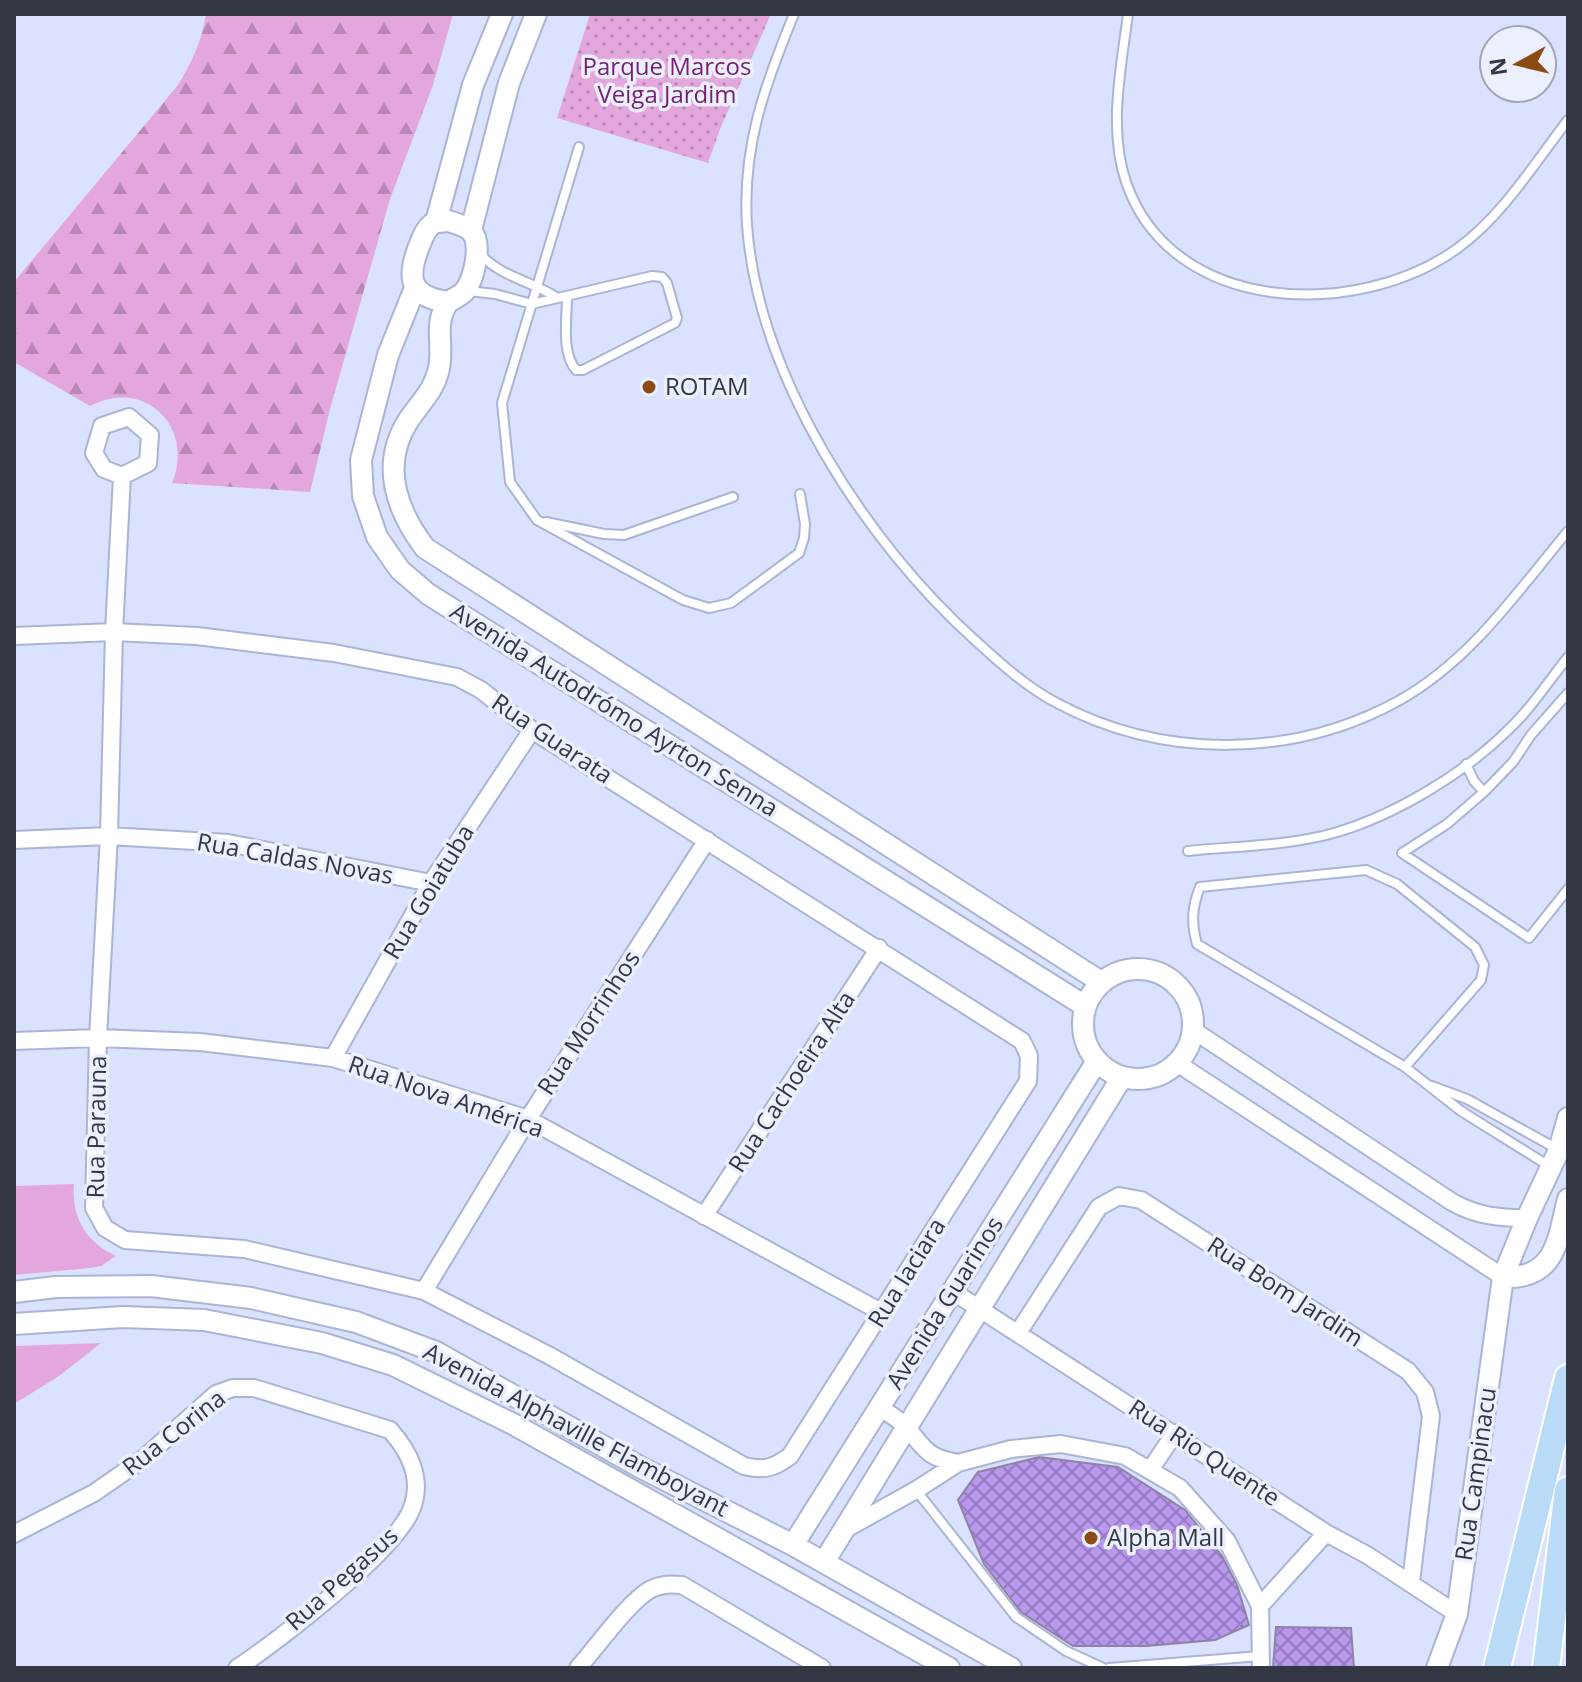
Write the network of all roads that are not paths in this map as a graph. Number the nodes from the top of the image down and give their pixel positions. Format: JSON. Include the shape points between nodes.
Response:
{"nodes":[{"id":1,"x":502,"y":14,"type":"edge"},
{"id":2,"x":536,"y":14,"type":"edge"},
{"id":3,"x":794,"y":14,"type":"edge"},
{"id":4,"x":1128,"y":14,"type":"edge"},
{"id":5,"x":1568,"y":120,"type":"edge"},
{"id":6,"x":579,"y":147,"type":"dead end"},
{"id":7,"x":436,"y":222,"type":"junction"},
{"id":8,"x":473,"y":240,"type":"junction"},
{"id":9,"x":538,"y":285,"type":"junction"},
{"id":10,"x":415,"y":288,"type":"junction"},
{"id":11,"x":567,"y":296,"type":"junction"},
{"id":12,"x":455,"y":297,"type":"junction"},
{"id":13,"x":556,"y":297,"type":"junction"},
{"id":14,"x":532,"y":304,"type":"junction"},
{"id":15,"x":122,"y":476,"type":"dead end"},
{"id":16,"x":800,"y":494,"type":"dead end"},
{"id":17,"x":733,"y":497,"type":"dead end"},
{"id":18,"x":537,"y":520,"type":"junction"},
{"id":19,"x":1568,"y":531,"type":"edge"},
{"id":20,"x":114,"y":632,"type":"junction"},
{"id":21,"x":14,"y":636,"type":"edge"},
{"id":22,"x":1568,"y":657,"type":"edge"},
{"id":23,"x":1568,"y":693,"type":"edge"},
{"id":24,"x":532,"y":730,"type":"junction"},
{"id":25,"x":1466,"y":764,"type":"junction"},
{"id":26,"x":1484,"y":792,"type":"junction"},
{"id":27,"x":109,"y":836,"type":"junction"},
{"id":28,"x":14,"y":840,"type":"edge"},
{"id":29,"x":707,"y":840,"type":"junction"},
{"id":30,"x":1188,"y":851,"type":"dead end"},
{"id":31,"x":431,"y":883,"type":"junction"},
{"id":32,"x":1568,"y":889,"type":"edge"},
{"id":33,"x":879,"y":948,"type":"junction"},
{"id":34,"x":1101,"y":982,"type":"junction"},
{"id":35,"x":1085,"y":1006,"type":"junction"},
{"id":36,"x":1193,"y":1030,"type":"junction"},
{"id":37,"x":98,"y":1038,"type":"junction"},
{"id":38,"x":14,"y":1041,"type":"edge"},
{"id":39,"x":1022,"y":1041,"type":"joint"},
{"id":40,"x":333,"y":1058,"type":"junction"},
{"id":41,"x":1097,"y":1061,"type":"junction"},
{"id":42,"x":1177,"y":1063,"type":"junction"},
{"id":43,"x":1405,"y":1067,"type":"junction"},
{"id":44,"x":1122,"y":1077,"type":"junction"},
{"id":45,"x":1429,"y":1085,"type":"junction"},
{"id":46,"x":1493,"y":1112,"type":"junction"},
{"id":47,"x":1568,"y":1118,"type":"edge"},
{"id":48,"x":528,"y":1119,"type":"junction"},
{"id":49,"x":1486,"y":1128,"type":"junction"},
{"id":50,"x":1560,"y":1159,"type":"edge"},
{"id":51,"x":1568,"y":1199,"type":"edge"},
{"id":52,"x":704,"y":1216,"type":"junction"},
{"id":53,"x":1527,"y":1218,"type":"junction"},
{"id":54,"x":1503,"y":1277,"type":"junction"},
{"id":55,"x":424,"y":1291,"type":"junction"},
{"id":56,"x":952,"y":1291,"type":"junction"},
{"id":57,"x":14,"y":1292,"type":"edge"},
{"id":58,"x":978,"y":1308,"type":"junction"},
{"id":59,"x":881,"y":1312,"type":"junction"},
{"id":60,"x":14,"y":1324,"type":"edge"},
{"id":61,"x":1018,"y":1333,"type":"junction"},
{"id":62,"x":1568,"y":1378,"type":"edge"},
{"id":63,"x":879,"y":1407,"type":"junction"},
{"id":64,"x":905,"y":1426,"type":"junction"},
{"id":65,"x":390,"y":1430,"type":"joint"},
{"id":66,"x":1175,"y":1433,"type":"junction"},
{"id":67,"x":958,"y":1463,"type":"junction"},
{"id":68,"x":744,"y":1466,"type":"joint"},
{"id":69,"x":640,"y":1467,"type":"junction"},
{"id":70,"x":1150,"y":1470,"type":"junction"},
{"id":71,"x":628,"y":1489,"type":"junction"},
{"id":72,"x":916,"y":1490,"type":"junction"},
{"id":73,"x":1568,"y":1490,"type":"edge"},
{"id":74,"x":843,"y":1530,"type":"junction"},
{"id":75,"x":1326,"y":1533,"type":"junction"},
{"id":76,"x":14,"y":1534,"type":"edge"},
{"id":77,"x":793,"y":1545,"type":"junction"},
{"id":78,"x":824,"y":1562,"type":"junction"},
{"id":79,"x":1411,"y":1582,"type":"junction"},
{"id":80,"x":1260,"y":1606,"type":"junction"},
{"id":81,"x":1457,"y":1614,"type":"junction"},
{"id":82,"x":259,"y":1662,"type":"edge"},
{"id":83,"x":1261,"y":1662,"type":"edge"},
{"id":84,"x":237,"y":1668,"type":"edge"},
{"id":85,"x":578,"y":1668,"type":"edge"},
{"id":86,"x":822,"y":1668,"type":"edge"},
{"id":87,"x":949,"y":1668,"type":"edge"},
{"id":88,"x":1011,"y":1668,"type":"edge"},
{"id":89,"x":1106,"y":1668,"type":"edge"},
{"id":90,"x":1437,"y":1668,"type":"edge"},
{"id":91,"x":1497,"y":1668,"type":"edge"},
{"id":92,"x":1546,"y":1668,"type":"edge"}],
"edges":[{"from":1,"to":7,"type":"street","name":"Avenida Autodrómo Ayrton Senna","via":[[473,85]]},
{"from":2,"to":8,"type":"street","name":"Avenida Autodrómo Ayrton Senna","via":[[509,83]]},
{"from":3,"to":19,"type":"lane","via":[[760,101],[747,175],[750,250],[772,337],[822,447],[888,548],[965,632],[1052,700],[1127,732],[1208,745],[1293,739],[1349,723],[1402,699],[1472,647]]},
{"from":4,"to":5,"type":"lane","via":[[1118,121],[1122,166],[1134,201],[1154,232],[1183,259],[1216,277],[1258,290],[1305,296],[1354,292],[1399,280],[1440,260],[1493,218]]},
{"from":6,"to":9,"type":"lane"},
{"from":7,"to":8,"type":"street","via":[[448,221]]},
{"from":7,"to":10,"type":"street","name":"Avenida Autodrómo Ayrton Senna","via":[[424,235],[415,260]]},
{"from":8,"to":9,"type":"lane","via":[[483,258],[502,273]]},
{"from":8,"to":12,"type":"street","name":"Avenida Autodrómo Ayrton Senna","via":[[473,272]]},
{"from":9,"to":13,"type":"lane"},
{"from":9,"to":14,"type":"lane"},
{"from":10,"to":12,"type":"street","via":[[429,298]]},
{"from":10,"to":35,"type":"street","name":"Avenida Autodrómo Ayrton Senna","via":[[388,355],[361,460],[363,496],[377,537],[400,570],[428,594]]},
{"from":11,"to":11,"type":"lane","via":[[662,277],[677,318],[576,370],[568,351]]},
{"from":11,"to":13,"type":"lane"},
{"from":12,"to":14,"type":"lane","via":[[471,291]]},
{"from":12,"to":34,"type":"street","name":"Avenida Autodrómo Ayrton Senna","via":[[439,315],[440,366],[434,386],[406,424],[395,457],[396,495],[425,548]]},
{"from":13,"to":14,"type":"lane"},
{"from":14,"to":18,"type":"lane","via":[[502,403],[510,482]]},
{"from":15,"to":20,"type":"street","name":"Rua Parauna"},
{"from":16,"to":18,"type":"lane","via":[[805,524],[799,553],[731,603],[709,608],[683,600]]},
{"from":17,"to":18,"type":"lane","via":[[624,535]]},
{"from":20,"to":21,"type":"street","name":"Rua Guarata"},
{"from":20,"to":24,"type":"street","name":"Rua Guarata","via":[[319,651],[457,677]]},
{"from":20,"to":27,"type":"street","name":"Rua Parauna"},
{"from":22,"to":25,"type":"lane","via":[[1508,731]]},
{"from":23,"to":26,"type":"lane"},
{"from":24,"to":29,"type":"street","name":"Rua Guarata"},
{"from":24,"to":31,"type":"street","name":"Rua Goiatuba"},
{"from":25,"to":26,"type":"lane"},
{"from":25,"to":30,"type":"lane","via":[[1382,814],[1332,833]]},
{"from":26,"to":32,"type":"lane","via":[[1402,853],[1529,938]]},
{"from":27,"to":28,"type":"street","name":"Rua Caldas Novas"},
{"from":27,"to":31,"type":"street","name":"Rua Caldas Novas","via":[[228,843]]},
{"from":27,"to":37,"type":"street","name":"Rua Parauna"},
{"from":29,"to":33,"type":"street","name":"Rua Guarata"},
{"from":29,"to":48,"type":"street","name":"Rua Morrinhos"},
{"from":31,"to":40,"type":"street","name":"Rua Goiatuba"},
{"from":33,"to":39,"type":"street","name":"Rua Guarata"},
{"from":33,"to":52,"type":"street","name":"Rua Cachoeira Alta"},
{"from":34,"to":35,"type":"street"},
{"from":34,"to":36,"type":"street","via":[[1136,968],[1163,975],[1184,993]]},
{"from":35,"to":41,"type":"street","via":[[1084,1035]]},
{"from":36,"to":42,"type":"street"},
{"from":36,"to":53,"type":"street","via":[[1452,1202],[1493,1218]]},
{"from":37,"to":38,"type":"street","name":"Rua Nova América"},
{"from":37,"to":40,"type":"street","name":"Rua Nova América","via":[[200,1042]]},
{"from":37,"to":55,"type":"street","name":"Rua Parauna","via":[[94,1208],[105,1228],[125,1240],[244,1249]]},
{"from":39,"to":59,"type":"street","name":"Rua Iaciara","via":[[1029,1056],[1028,1081]]},
{"from":40,"to":48,"type":"street","name":"Rua Nova América"},
{"from":41,"to":44,"type":"street"},
{"from":41,"to":56,"type":"street","name":"Avenida Guarinos"},
{"from":42,"to":44,"type":"street","via":[[1152,1078]]},
{"from":42,"to":54,"type":"street"},
{"from":43,"to":43,"type":"lane","via":[[1197,944],[1192,926],[1200,887],[1366,870],[1397,884],[1475,947],[1484,965],[1481,980]]},
{"from":43,"to":45,"type":"lane"},
{"from":44,"to":58,"type":"street","name":"Avenida Guarinos"},
{"from":45,"to":46,"type":"lane"},
{"from":45,"to":49,"type":"lane"},
{"from":46,"to":49,"type":"lane"},
{"from":46,"to":50,"type":"lane"},
{"from":47,"to":50,"type":"street","name":"Rua Campinacu"},
{"from":48,"to":52,"type":"street","name":"Rua Nova América"},
{"from":48,"to":55,"type":"street","name":"Rua Morrinhos"},
{"from":49,"to":50,"type":"lane"},
{"from":50,"to":53,"type":"street","name":"Rua Campinacu"},
{"from":51,"to":54,"type":"street","via":[[1554,1254],[1530,1273]]},
{"from":52,"to":59,"type":"street","name":"Rua Nova América"},
{"from":53,"to":54,"type":"street","name":"Rua Campinacu"},
{"from":54,"to":81,"type":"street","name":"Rua Campinacu"},
{"from":55,"to":68,"type":"street","name":"Rua Parauna"},
{"from":56,"to":58,"type":"street","name":"Rua Rio Quente"},
{"from":56,"to":63,"type":"street","name":"Avenida Guarinos"},
{"from":57,"to":69,"type":"street","name":"Avenida Alphaville Flamboyant","via":[[151,1286],[251,1298],[356,1322],[436,1352]]},
{"from":58,"to":61,"type":"street","name":"Rua Rio Quente"},
{"from":58,"to":64,"type":"street","name":"Avenida Guarinos"},
{"from":59,"to":68,"type":"street","name":"Rua Iaciara","via":[[790,1456],[775,1467]]},
{"from":60,"to":71,"type":"street","name":"Avenida Alphaville Flamboyant","via":[[123,1317],[204,1320],[322,1343],[393,1365]]},
{"from":61,"to":66,"type":"street","name":"Rua Rio Quente"},
{"from":61,"to":79,"type":"street","name":"Rua Bom Jardim","via":[[1099,1207],[1119,1196],[1141,1200],[1408,1371],[1425,1392],[1431,1416]]},
{"from":62,"to":91,"type":"highway"},
{"from":63,"to":64,"type":"street"},
{"from":63,"to":77,"type":"street","name":"Avenida Guarinos"},
{"from":64,"to":67,"type":"street","via":[[925,1450]]},
{"from":64,"to":74,"type":"street","name":"Avenida Guarinos"},
{"from":65,"to":76,"type":"street","name":"Rua Corina","via":[[254,1388],[233,1388],[216,1394],[143,1459],[94,1493]]},
{"from":65,"to":82,"type":"street","name":"Rua Pegasus","via":[[413,1466],[412,1509],[374,1557]]},
{"from":66,"to":70,"type":"street"},
{"from":66,"to":75,"type":"street","name":"Rua Rio Quente"},
{"from":67,"to":70,"type":"street","via":[[1011,1449],[1061,1444],[1125,1456]]},
{"from":67,"to":72,"type":"street"},
{"from":69,"to":71,"type":"street"},
{"from":69,"to":77,"type":"street","name":"Avenida Alphaville Flamboyant"},
{"from":70,"to":80,"type":"street","via":[[1180,1488],[1227,1541]]},
{"from":71,"to":87,"type":"street","name":"Avenida Alphaville Flamboyant"},
{"from":72,"to":74,"type":"street"},
{"from":72,"to":89,"type":"lane","via":[[1016,1617],[1066,1651]]},
{"from":73,"to":92,"type":"highway"},
{"from":74,"to":78,"type":"street","name":"Avenida Guarinos"},
{"from":75,"to":79,"type":"street","name":"Rua Rio Quente"},
{"from":75,"to":80,"type":"street"},
{"from":77,"to":78,"type":"street","name":"Avenida Alphaville Flamboyant"},
{"from":78,"to":88,"type":"street","name":"Avenida Alphaville Flamboyant"},
{"from":79,"to":81,"type":"street","name":"Rua Rio Quente"},
{"from":80,"to":83,"type":"street"},
{"from":81,"to":90,"type":"street","name":"Rua Campinacu"},
{"from":82,"to":84,"type":"street","name":"Rua Pegasus"},
{"from":83,"to":89,"type":"lane"},
{"from":85,"to":86,"type":"street","via":[[649,1590],[665,1584],[682,1585]]}]}
